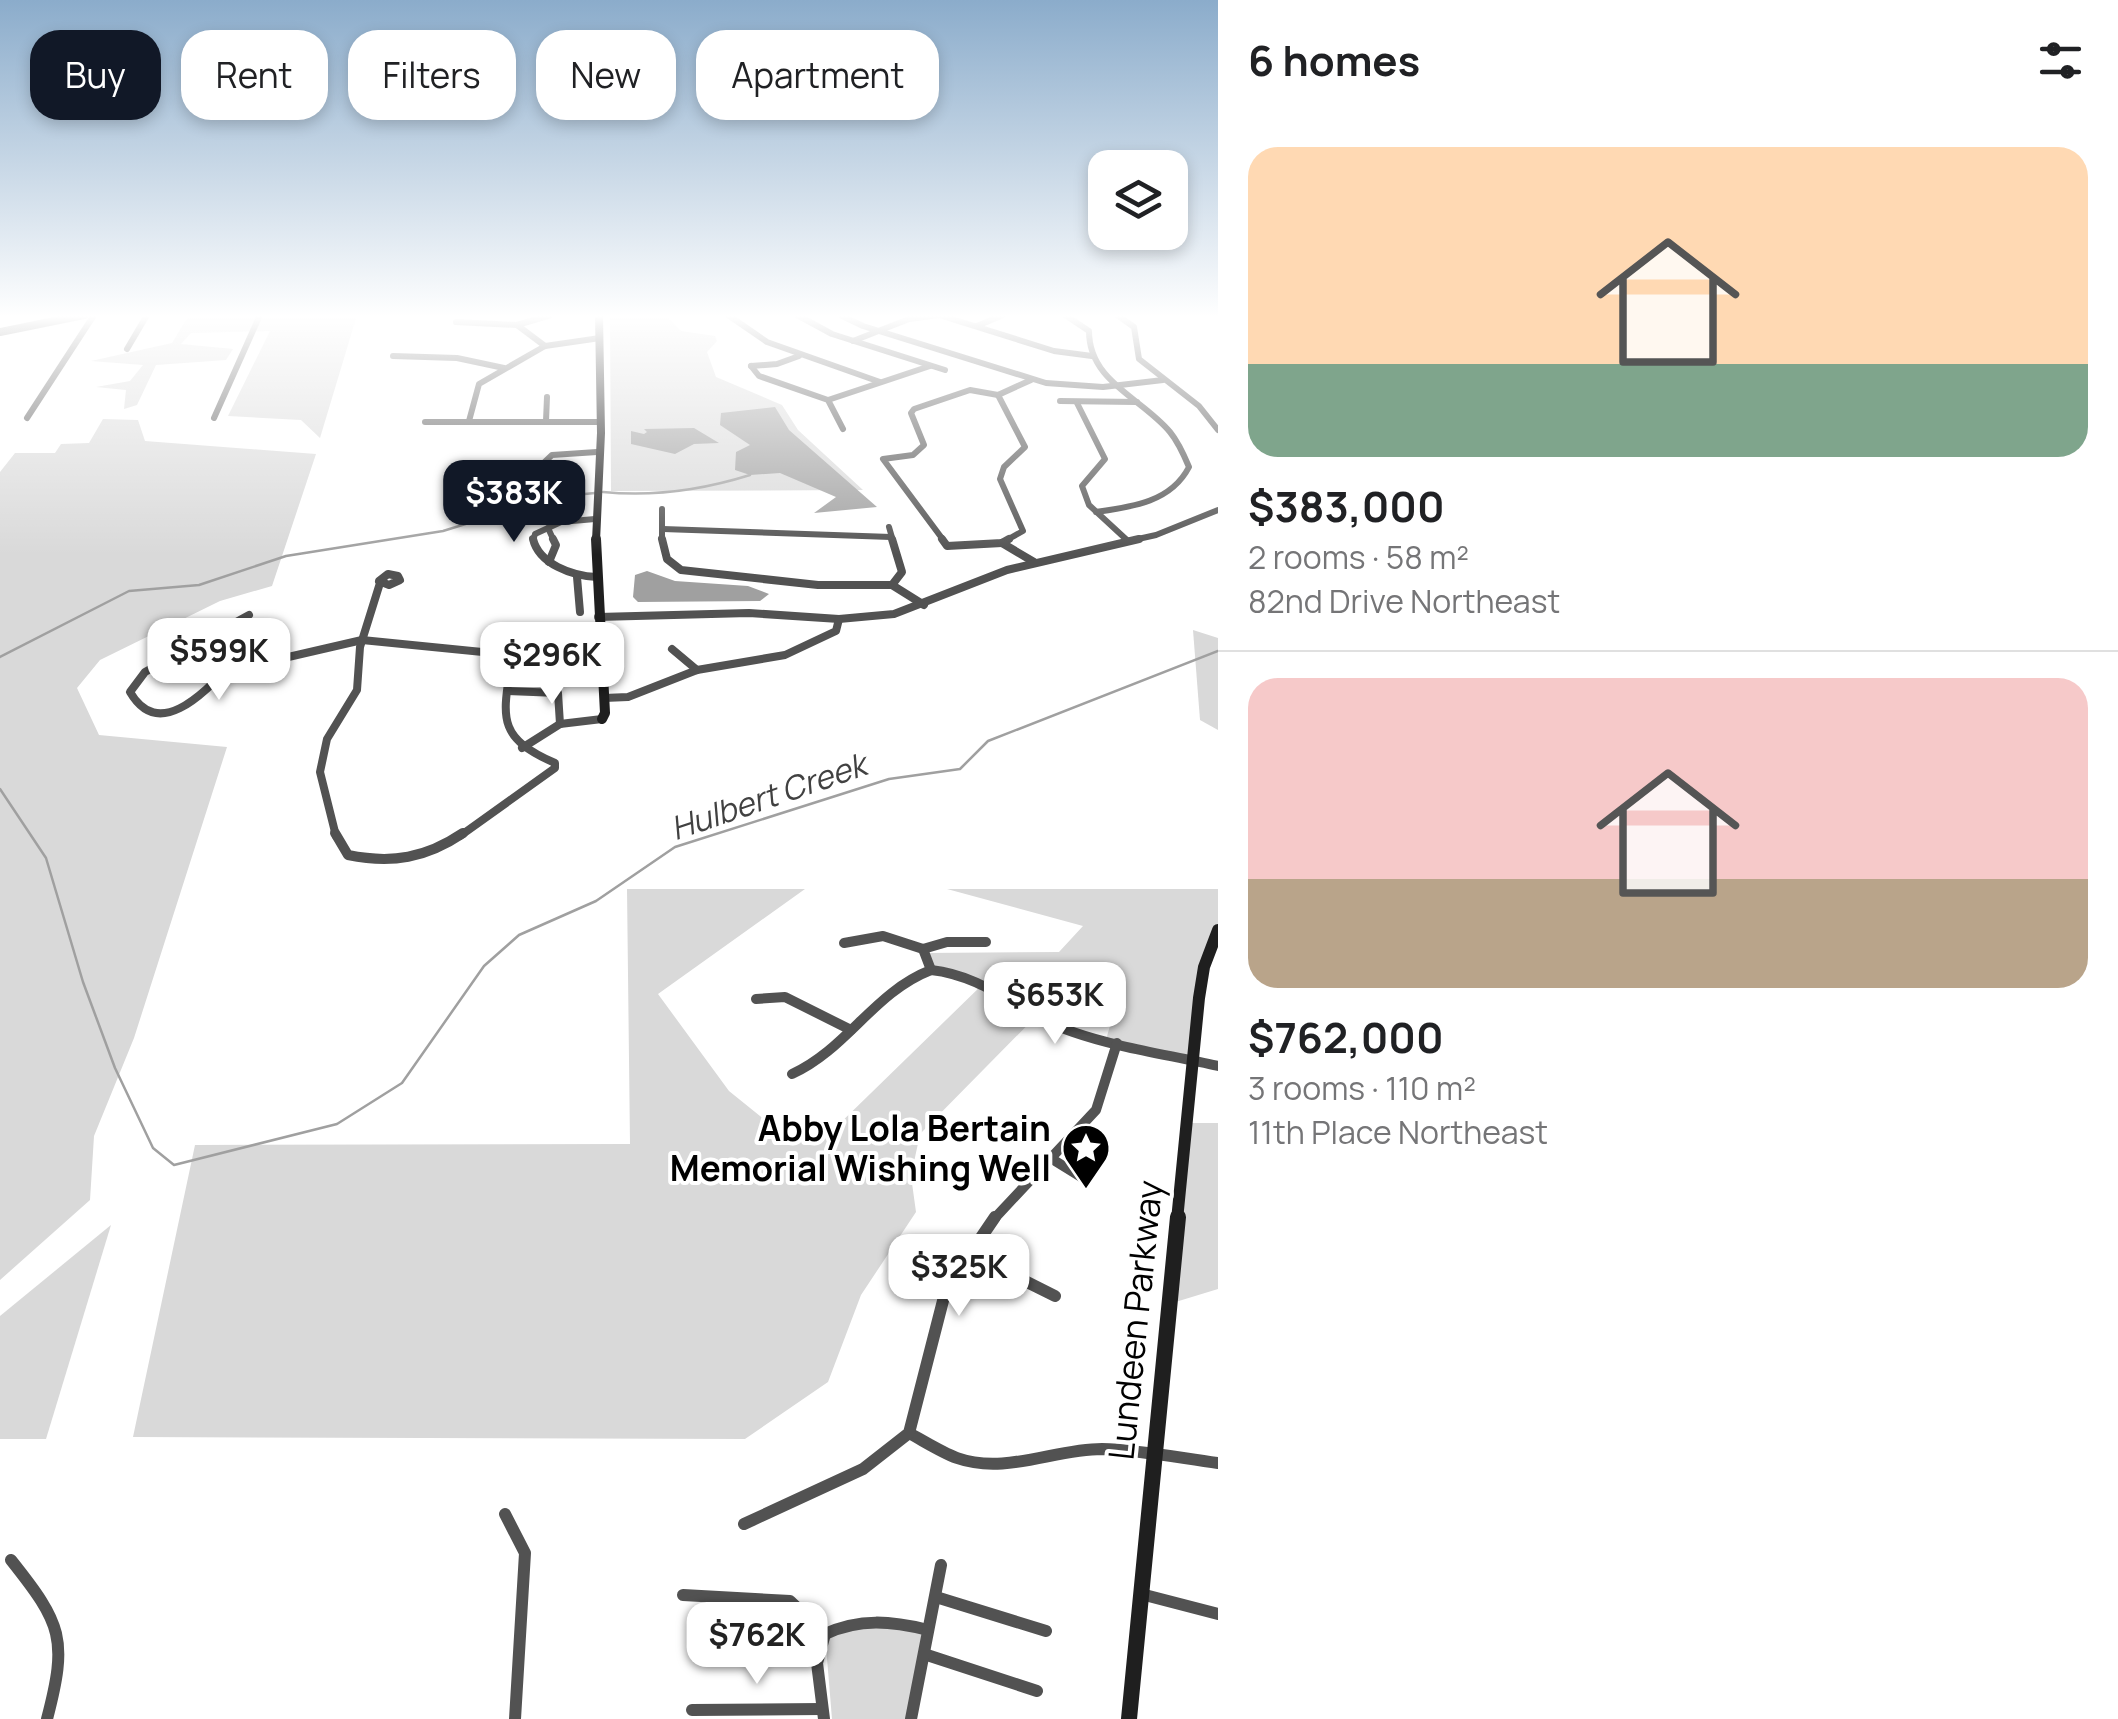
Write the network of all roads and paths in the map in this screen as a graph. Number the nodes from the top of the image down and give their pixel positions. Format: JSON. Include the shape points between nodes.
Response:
{"nodes":[{"id":1,"x":42,"y":395,"type":"edge"},
{"id":2,"x":224,"y":395,"type":"edge"},
{"id":3,"x":474,"y":395,"type":"edge"},
{"id":4,"x":601,"y":395,"type":"edge"},
{"id":5,"x":814,"y":395,"type":"edge"},
{"id":6,"x":842,"y":395,"type":"edge"},
{"id":7,"x":955,"y":395,"type":"edge"},
{"id":8,"x":994,"y":395,"type":"edge"},
{"id":9,"x":1129,"y":395,"type":"edge"},
{"id":10,"x":1184,"y":395,"type":"edge"},
{"id":11,"x":998,"y":396,"type":"joint"},
{"id":12,"x":547,"y":397,"type":"dead end"},
{"id":13,"x":828,"y":400,"type":"junction"},
{"id":14,"x":1060,"y":401,"type":"dead end"},
{"id":15,"x":1138,"y":402,"type":"junction"},
{"id":16,"x":1077,"y":404,"type":"junction"},
{"id":17,"x":27,"y":418,"type":"dead end"},
{"id":18,"x":214,"y":418,"type":"dead end"},
{"id":19,"x":469,"y":421,"type":"junction"},
{"id":20,"x":546,"y":421,"type":"junction"},
{"id":21,"x":425,"y":422,"type":"dead end"},
{"id":22,"x":601,"y":422,"type":"junction"},
{"id":23,"x":844,"y":428,"type":"dead end"},
{"id":24,"x":1218,"y":430,"type":"edge"},
{"id":25,"x":876,"y":451,"type":"dead end"},
{"id":26,"x":597,"y":452,"type":"junction"},
{"id":27,"x":883,"y":459,"type":"junction"},
{"id":28,"x":528,"y":478,"type":"dead end"},
{"id":29,"x":662,"y":509,"type":"dead end"},
{"id":30,"x":1218,"y":510,"type":"edge"},
{"id":31,"x":1096,"y":512,"type":"junction"},
{"id":32,"x":596,"y":519,"type":"junction"},
{"id":33,"x":889,"y":527,"type":"dead end"},
{"id":34,"x":548,"y":528,"type":"junction"},
{"id":35,"x":663,"y":530,"type":"junction"},
{"id":36,"x":891,"y":537,"type":"junction"},
{"id":37,"x":1128,"y":542,"type":"junction"},
{"id":38,"x":1002,"y":543,"type":"junction"},
{"id":39,"x":549,"y":562,"type":"junction"},
{"id":40,"x":1034,"y":562,"type":"junction"},
{"id":41,"x":672,"y":567,"type":"joint"},
{"id":42,"x":577,"y":577,"type":"junction"},
{"id":43,"x":597,"y":577,"type":"junction"},
{"id":44,"x":380,"y":583,"type":"dead end"},
{"id":45,"x":892,"y":585,"type":"junction"},
{"id":46,"x":924,"y":605,"type":"junction"},
{"id":47,"x":580,"y":612,"type":"dead end"},
{"id":48,"x":249,"y":614,"type":"dead end"},
{"id":49,"x":598,"y":617,"type":"junction"},
{"id":50,"x":839,"y":618,"type":"junction"},
{"id":51,"x":208,"y":635,"type":"junction"},
{"id":52,"x":362,"y":640,"type":"junction"},
{"id":53,"x":599,"y":643,"type":"junction"},
{"id":54,"x":672,"y":648,"type":"dead end"},
{"id":55,"x":752,"y":648,"type":"dead end"},
{"id":56,"x":246,"y":650,"type":"junction"},
{"id":57,"x":512,"y":654,"type":"junction"},
{"id":58,"x":763,"y":660,"type":"junction"},
{"id":59,"x":697,"y":670,"type":"junction"},
{"id":60,"x":508,"y":692,"type":"junction"},
{"id":61,"x":604,"y":698,"type":"junction"},
{"id":62,"x":602,"y":718,"type":"joint"},
{"id":63,"x":560,"y":724,"type":"junction"},
{"id":64,"x":522,"y":748,"type":"junction"},
{"id":65,"x":1218,"y":930,"type":"edge"},
{"id":66,"x":986,"y":942,"type":"dead end"},
{"id":67,"x":844,"y":944,"type":"dead end"},
{"id":68,"x":923,"y":949,"type":"junction"},
{"id":69,"x":931,"y":970,"type":"junction"},
{"id":70,"x":756,"y":999,"type":"dead end"},
{"id":71,"x":851,"y":1030,"type":"junction"},
{"id":72,"x":1117,"y":1043,"type":"junction"},
{"id":73,"x":1194,"y":1061,"type":"junction"},
{"id":74,"x":1218,"y":1066,"type":"edge"},
{"id":75,"x":792,"y":1074,"type":"dead end"},
{"id":76,"x":1052,"y":1160,"type":"junction"},
{"id":77,"x":1086,"y":1180,"type":"dead end"},
{"id":78,"x":967,"y":1252,"type":"junction"},
{"id":79,"x":1055,"y":1296,"type":"dead end"},
{"id":80,"x":909,"y":1433,"type":"junction"},
{"id":81,"x":1153,"y":1454,"type":"junction"},
{"id":82,"x":1218,"y":1463,"type":"edge"},
{"id":83,"x":505,"y":1514,"type":"dead end"},
{"id":84,"x":744,"y":1524,"type":"dead end"},
{"id":85,"x":12,"y":1560,"type":"dead end"},
{"id":86,"x":941,"y":1566,"type":"dead end"},
{"id":87,"x":1141,"y":1594,"type":"junction"},
{"id":88,"x":683,"y":1596,"type":"dead end"},
{"id":89,"x":936,"y":1596,"type":"junction"},
{"id":90,"x":1218,"y":1614,"type":"edge"},
{"id":91,"x":928,"y":1630,"type":"junction"},
{"id":92,"x":1046,"y":1631,"type":"dead end"},
{"id":93,"x":825,"y":1634,"type":"junction"},
{"id":94,"x":924,"y":1654,"type":"junction"},
{"id":95,"x":1037,"y":1691,"type":"dead end"},
{"id":96,"x":692,"y":1710,"type":"dead end"},
{"id":97,"x":823,"y":1714,"type":"edge"},
{"id":98,"x":47,"y":1719,"type":"edge"},
{"id":99,"x":514,"y":1719,"type":"edge"},
{"id":100,"x":911,"y":1719,"type":"edge"},
{"id":101,"x":1129,"y":1719,"type":"edge"}],
"edges":[{"from":1,"to":17,"type":"street"},
{"from":2,"to":18,"type":"street"},
{"from":3,"to":19,"type":"street"},
{"from":4,"to":22,"type":"street"},
{"from":5,"to":13,"type":"street"},
{"from":6,"to":13,"type":"street"},
{"from":7,"to":27,"type":"street","via":[[911,412],[924,446]]},
{"from":8,"to":11,"type":"street"},
{"from":9,"to":15,"type":"street"},
{"from":10,"to":24,"type":"street"},
{"from":11,"to":38,"type":"street","via":[[1025,448],[1000,473],[1023,531]]},
{"from":12,"to":20,"type":"street"},
{"from":13,"to":23,"type":"street"},
{"from":14,"to":16,"type":"street"},
{"from":15,"to":16,"type":"street"},
{"from":15,"to":31,"type":"street","via":[[1175,440],[1187,472],[1169,492]]},
{"from":16,"to":31,"type":"street","via":[[1105,459],[1082,486]]},
{"from":19,"to":20,"type":"street"},
{"from":19,"to":21,"type":"street"},
{"from":20,"to":22,"type":"street"},
{"from":22,"to":26,"type":"street"},
{"from":25,"to":27,"type":"street"},
{"from":26,"to":28,"type":"street","via":[[552,455]]},
{"from":26,"to":32,"type":"street"},
{"from":27,"to":38,"type":"street","via":[[947,546]]},
{"from":29,"to":35,"type":"street"},
{"from":30,"to":37,"type":"street"},
{"from":31,"to":37,"type":"street"},
{"from":32,"to":34,"type":"street"},
{"from":32,"to":43,"type":"street"},
{"from":33,"to":36,"type":"street"},
{"from":34,"to":39,"type":"street","via":[[556,545]]},
{"from":34,"to":39,"type":"street","via":[[532,543]]},
{"from":35,"to":36,"type":"street"},
{"from":35,"to":41,"type":"street"},
{"from":36,"to":45,"type":"street","via":[[902,572]]},
{"from":37,"to":40,"type":"street"},
{"from":38,"to":40,"type":"street"},
{"from":39,"to":42,"type":"street"},
{"from":40,"to":46,"type":"street"},
{"from":41,"to":45,"type":"street","via":[[818,584]]},
{"from":42,"to":43,"type":"street"},
{"from":42,"to":47,"type":"street"},
{"from":43,"to":49,"type":"street"},
{"from":44,"to":52,"type":"street"},
{"from":45,"to":46,"type":"street"},
{"from":46,"to":50,"type":"street"},
{"from":48,"to":51,"type":"street"},
{"from":49,"to":50,"type":"street"},
{"from":49,"to":53,"type":"street"},
{"from":50,"to":58,"type":"street","via":[[836,632]]},
{"from":51,"to":56,"type":"street"},
{"from":51,"to":56,"type":"street","via":[[145,672],[130,692],[139,705],[159,714],[188,707]]},
{"from":52,"to":56,"type":"street","via":[[284,658]]},
{"from":52,"to":57,"type":"street"},
{"from":52,"to":64,"type":"street","via":[[357,690],[327,739],[320,772],[324,802],[348,855],[404,860],[448,846],[555,768]]},
{"from":53,"to":57,"type":"street"},
{"from":53,"to":61,"type":"street"},
{"from":54,"to":59,"type":"street"},
{"from":55,"to":58,"type":"street"},
{"from":57,"to":60,"type":"street"},
{"from":58,"to":59,"type":"street"},
{"from":59,"to":61,"type":"street","via":[[628,697]]},
{"from":60,"to":63,"type":"street","via":[[558,693]]},
{"from":60,"to":64,"type":"street","via":[[505,716]]},
{"from":61,"to":62,"type":"street"},
{"from":62,"to":63,"type":"street"},
{"from":63,"to":64,"type":"street"},
{"from":65,"to":73,"type":"street","name":"Lundeen Parkway","via":[[1204,968]]},
{"from":66,"to":68,"type":"street"},
{"from":67,"to":68,"type":"street","via":[[883,936]]},
{"from":68,"to":69,"type":"street"},
{"from":69,"to":71,"type":"street","via":[[896,984]]},
{"from":69,"to":72,"type":"street","via":[[986,981],[1053,1025]]},
{"from":70,"to":71,"type":"street","via":[[785,997]]},
{"from":71,"to":75,"type":"street","via":[[821,1062]]},
{"from":72,"to":73,"type":"street"},
{"from":72,"to":76,"type":"street","via":[[1096,1110]]},
{"from":73,"to":74,"type":"street"},
{"from":73,"to":81,"type":"street","name":"Lundeen Parkway"},
{"from":76,"to":77,"type":"street"},
{"from":76,"to":78,"type":"street"},
{"from":78,"to":79,"type":"street"},
{"from":78,"to":80,"type":"street","via":[[946,1288]]},
{"from":80,"to":81,"type":"street","via":[[957,1458],[988,1464],[1059,1451]]},
{"from":80,"to":84,"type":"street","via":[[863,1469]]},
{"from":81,"to":82,"type":"street"},
{"from":81,"to":87,"type":"street","name":"Lundeen Parkway"},
{"from":83,"to":99,"type":"street","via":[[525,1553]]},
{"from":85,"to":98,"type":"street","via":[[52,1610],[58,1631],[61,1672]]},
{"from":86,"to":89,"type":"street"},
{"from":87,"to":90,"type":"street"},
{"from":87,"to":101,"type":"street","name":"Lundeen Parkway"},
{"from":88,"to":93,"type":"street","via":[[790,1601]]},
{"from":89,"to":91,"type":"street"},
{"from":89,"to":92,"type":"street"},
{"from":91,"to":93,"type":"street","via":[[850,1621]]},
{"from":91,"to":94,"type":"street"},
{"from":93,"to":97,"type":"street","via":[[817,1663]]},
{"from":94,"to":95,"type":"street"},
{"from":94,"to":100,"type":"street"},
{"from":96,"to":97,"type":"street"}]}
